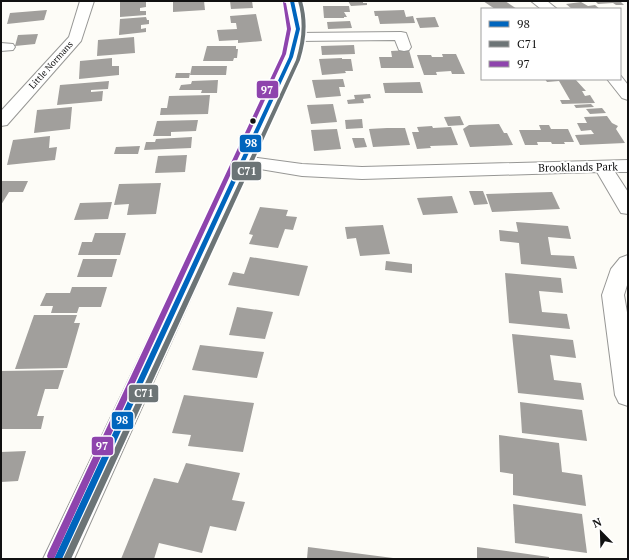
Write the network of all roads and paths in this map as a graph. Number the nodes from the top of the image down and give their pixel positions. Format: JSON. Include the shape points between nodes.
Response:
{"nodes":[{"id":1,"x":87,"y":1,"type":"edge"},
{"id":2,"x":292,"y":1,"type":"edge"},
{"id":3,"x":538,"y":1,"type":"edge"},
{"id":4,"x":548,"y":8,"type":"edge"},
{"id":5,"x":298,"y":37,"type":"junction"},
{"id":6,"x":404,"y":47,"type":"dead end"},
{"id":7,"x":616,"y":80,"type":"edge"},
{"id":8,"x":628,"y":95,"type":"edge"},
{"id":9,"x":4,"y":114,"type":"edge"},
{"id":10,"x":242,"y":161,"type":"junction"},
{"id":11,"x":602,"y":166,"type":"junction"},
{"id":12,"x":628,"y":166,"type":"edge"},
{"id":13,"x":628,"y":208,"type":"edge"},
{"id":14,"x":628,"y":263,"type":"edge"},
{"id":15,"x":628,"y":395,"type":"edge"},
{"id":16,"x":58,"y":559,"type":"edge"}],
"edges":[{"from":1,"to":9,"type":"street","name":"Little Normans","via":[[76,38]]},
{"from":2,"to":5,"type":"street","via":[[298,22]]},
{"from":3,"to":4,"type":"street"},
{"from":5,"to":6,"type":"street","via":[[401,36]]},
{"from":5,"to":10,"type":"street","via":[[292,57]]},
{"from":7,"to":8,"type":"street"},
{"from":10,"to":11,"type":"street","name":"Brooklands Park","via":[[302,170],[362,173]]},
{"from":10,"to":16,"type":"street"},
{"from":11,"to":12,"type":"street","name":"Brooklands Park"},
{"from":11,"to":13,"type":"street"},
{"from":14,"to":15,"type":"street","via":[[618,275],[613,295]]}]}
